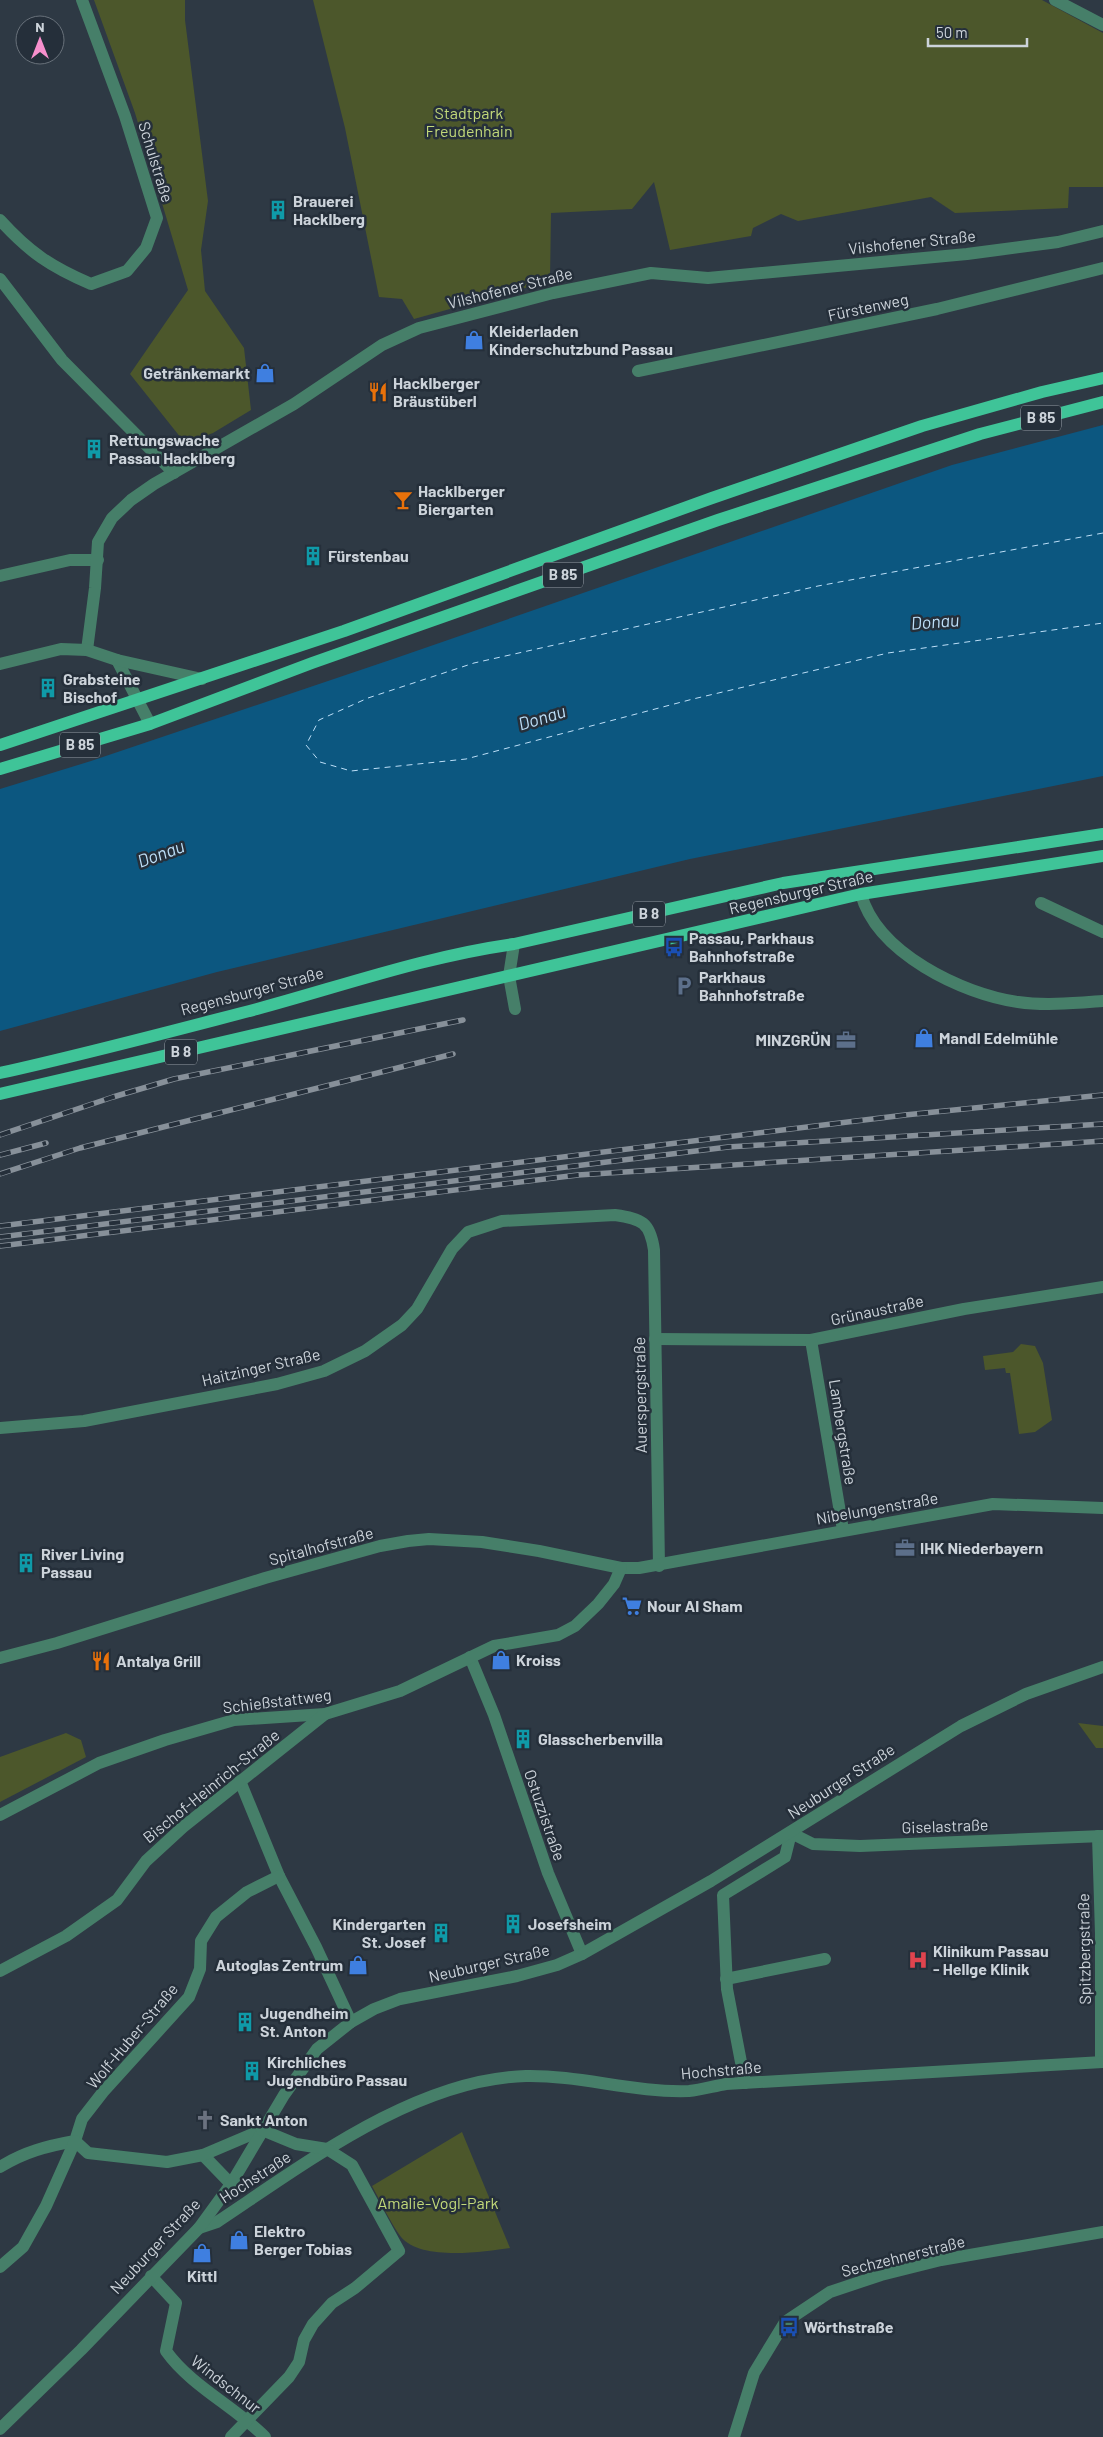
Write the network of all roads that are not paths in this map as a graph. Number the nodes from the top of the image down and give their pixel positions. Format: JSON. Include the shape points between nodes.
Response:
{"nodes":[{"id":1,"x":82,"y":0,"type":"edge"},
{"id":2,"x":1055,"y":0,"type":"edge"},
{"id":3,"x":1103,"y":25,"type":"edge"},
{"id":4,"x":0,"y":220,"type":"edge"},
{"id":5,"x":1103,"y":231,"type":"edge"},
{"id":6,"x":1103,"y":268,"type":"edge"},
{"id":7,"x":0,"y":278,"type":"edge"},
{"id":8,"x":638,"y":370,"type":"dead end"},
{"id":9,"x":1103,"y":378,"type":"edge"},
{"id":10,"x":1103,"y":402,"type":"edge"},
{"id":11,"x":174,"y":473,"type":"junction"},
{"id":12,"x":98,"y":560,"type":"junction"},
{"id":13,"x":0,"y":576,"type":"edge"},
{"id":14,"x":86,"y":650,"type":"junction"},
{"id":15,"x":117,"y":660,"type":"junction"},
{"id":16,"x":0,"y":664,"type":"edge"},
{"id":17,"x":202,"y":679,"type":"junction"},
{"id":18,"x":138,"y":699,"type":"junction"},
{"id":19,"x":150,"y":724,"type":"junction"},
{"id":20,"x":0,"y":746,"type":"edge"},
{"id":21,"x":0,"y":769,"type":"edge"},
{"id":22,"x":1103,"y":834,"type":"edge"},
{"id":23,"x":1103,"y":856,"type":"edge"},
{"id":24,"x":855,"y":873,"type":"junction"},
{"id":25,"x":861,"y":894,"type":"junction"},
{"id":26,"x":1041,"y":903,"type":"dead end"},
{"id":27,"x":1103,"y":932,"type":"edge"},
{"id":28,"x":514,"y":944,"type":"junction"},
{"id":29,"x":510,"y":976,"type":"junction"},
{"id":30,"x":1103,"y":1001,"type":"edge"},
{"id":31,"x":515,"y":1009,"type":"dead end"},
{"id":32,"x":0,"y":1073,"type":"edge"},
{"id":33,"x":0,"y":1094,"type":"edge"},
{"id":34,"x":647,"y":1225,"type":"joint"},
{"id":35,"x":1103,"y":1287,"type":"edge"},
{"id":36,"x":655,"y":1339,"type":"junction"},
{"id":37,"x":811,"y":1340,"type":"junction"},
{"id":38,"x":0,"y":1428,"type":"edge"},
{"id":39,"x":1103,"y":1508,"type":"edge"},
{"id":40,"x":843,"y":1530,"type":"junction"},
{"id":41,"x":659,"y":1566,"type":"junction"},
{"id":42,"x":622,"y":1568,"type":"junction"},
{"id":43,"x":470,"y":1657,"type":"junction"},
{"id":44,"x":0,"y":1658,"type":"edge"},
{"id":45,"x":1103,"y":1667,"type":"edge"},
{"id":46,"x":325,"y":1714,"type":"junction"},
{"id":47,"x":240,"y":1781,"type":"junction"},
{"id":48,"x":0,"y":1815,"type":"edge"},
{"id":49,"x":791,"y":1833,"type":"junction"},
{"id":50,"x":1100,"y":1836,"type":"edge"},
{"id":51,"x":279,"y":1876,"type":"junction"},
{"id":52,"x":582,"y":1954,"type":"junction"},
{"id":53,"x":825,"y":1959,"type":"dead end"},
{"id":54,"x":0,"y":1970,"type":"edge"},
{"id":55,"x":726,"y":1980,"type":"junction"},
{"id":56,"x":351,"y":2022,"type":"junction"},
{"id":57,"x":1102,"y":2062,"type":"edge"},
{"id":58,"x":745,"y":2083,"type":"junction"},
{"id":59,"x":262,"y":2130,"type":"junction"},
{"id":60,"x":75,"y":2141,"type":"junction"},
{"id":61,"x":327,"y":2149,"type":"junction"},
{"id":62,"x":203,"y":2155,"type":"junction"},
{"id":63,"x":0,"y":2167,"type":"edge"},
{"id":64,"x":231,"y":2184,"type":"junction"},
{"id":65,"x":199,"y":2228,"type":"junction"},
{"id":66,"x":1103,"y":2232,"type":"edge"},
{"id":67,"x":0,"y":2267,"type":"edge"},
{"id":68,"x":151,"y":2276,"type":"junction"},
{"id":69,"x":248,"y":2420,"type":"junction"},
{"id":70,"x":0,"y":2429,"type":"edge"},
{"id":71,"x":231,"y":2437,"type":"edge"},
{"id":72,"x":265,"y":2437,"type":"edge"},
{"id":73,"x":734,"y":2437,"type":"edge"}],
"edges":[{"from":1,"to":4,"type":"street","name":"Schulstraße","via":[[125,116],[157,218],[146,248],[127,271],[91,284],[58,270],[22,245]]},
{"from":2,"to":3,"type":"street"},
{"from":5,"to":11,"type":"street","name":"Vilshofener Straße","via":[[1058,242],[967,254],[708,278],[651,273],[553,293],[406,333],[382,345],[294,404]]},
{"from":6,"to":8,"type":"street","name":"Fürstenweg","via":[[937,309]]},
{"from":7,"to":11,"type":"street","via":[[62,360]]},
{"from":9,"to":17,"type":"main road","number":"B 85","via":[[913,429]]},
{"from":10,"to":19,"type":"main road","number":"B 85","via":[[980,434],[718,520]]},
{"from":11,"to":12,"type":"street","name":"Vilshofener Straße","via":[[131,500],[112,518],[98,542]]},
{"from":12,"to":13,"type":"street","via":[[70,560]]},
{"from":12,"to":14,"type":"street","name":"Vilshofener Straße"},
{"from":14,"to":15,"type":"street"},
{"from":14,"to":16,"type":"street","via":[[61,649]]},
{"from":15,"to":17,"type":"street"},
{"from":15,"to":18,"type":"street"},
{"from":17,"to":18,"type":"main road","number":"B 85"},
{"from":18,"to":19,"type":"street"},
{"from":18,"to":20,"type":"main road","number":"B 85"},
{"from":19,"to":21,"type":"main road","number":"B 85"},
{"from":22,"to":24,"type":"main road","name":"Regensburger Straße","number":"B 8"},
{"from":23,"to":25,"type":"main road","name":"Regensburger Straße","number":"B 8"},
{"from":24,"to":25,"type":"main road"},
{"from":24,"to":28,"type":"main road","name":"Regensburger Straße","number":"B 8","via":[[783,883]]},
{"from":25,"to":29,"type":"main road","name":"Regensburger Straße","number":"B 8"},
{"from":25,"to":30,"type":"street","via":[[873,922],[905,954],[979,992],[1020,1003]]},
{"from":26,"to":27,"type":"street"},
{"from":28,"to":29,"type":"street"},
{"from":28,"to":32,"type":"main road","name":"Regensburger Straße","number":"B 8","via":[[346,982],[258,1008]]},
{"from":29,"to":31,"type":"street"},
{"from":29,"to":33,"type":"main road","name":"Regensburger Straße","number":"B 8"},
{"from":34,"to":36,"type":"street","name":"Auerspergstraße","via":[[654,1250]]},
{"from":34,"to":38,"type":"street","name":"Haitzinger Straße","via":[[632,1217],[615,1215],[502,1221],[484,1225],[468,1232],[452,1249],[417,1309],[402,1325],[365,1351],[324,1371],[277,1384],[84,1421]]},
{"from":35,"to":37,"type":"street","name":"Grünaustraße","via":[[964,1309]]},
{"from":36,"to":37,"type":"street","name":"Grünaustraße"},
{"from":36,"to":41,"type":"street","name":"Auerspergstraße"},
{"from":37,"to":40,"type":"street","name":"Lambergstraße"},
{"from":39,"to":40,"type":"street","name":"Nibelungenstraße","via":[[994,1504]]},
{"from":40,"to":41,"type":"street","name":"Nibelungenstraße"},
{"from":41,"to":42,"type":"street","name":"Spitalhofstraße"},
{"from":42,"to":43,"type":"street","name":"Schießstattweg","via":[[598,1604],[574,1626],[558,1635],[494,1646]]},
{"from":42,"to":44,"type":"street","name":"Spitalhofstraße","via":[[482,1542],[408,1541],[265,1578]]},
{"from":43,"to":46,"type":"street","name":"Schießstattweg","via":[[400,1691]]},
{"from":43,"to":52,"type":"street","name":"Ostuzzistraße","via":[[494,1715],[548,1872]]},
{"from":45,"to":49,"type":"street","name":"Neuburger Straße","via":[[1026,1694],[961,1726]]},
{"from":46,"to":47,"type":"street","name":"Bischof-Heinrich-Straße"},
{"from":46,"to":48,"type":"street","name":"Schießstattweg","via":[[234,1720],[165,1740],[99,1763]]},
{"from":47,"to":51,"type":"street"},
{"from":47,"to":54,"type":"street","name":"Bischof-Heinrich-Straße","via":[[146,1861],[117,1900],[66,1936]]},
{"from":49,"to":50,"type":"street","name":"Giselastraße","via":[[812,1844],[860,1846]]},
{"from":49,"to":52,"type":"street","name":"Neuburger Straße"},
{"from":49,"to":55,"type":"street","via":[[785,1857],[723,1895]]},
{"from":50,"to":57,"type":"street","name":"Spitzbergstraße"},
{"from":51,"to":56,"type":"street"},
{"from":51,"to":60,"type":"street","name":"Wolf-Huber-Straße","via":[[247,1892],[216,1917],[201,1941],[200,1969],[189,1997],[103,2092],[82,2119]]},
{"from":52,"to":56,"type":"street","name":"Neuburger Straße","via":[[517,1976],[400,1999]]},
{"from":53,"to":55,"type":"street"},
{"from":55,"to":58,"type":"street"},
{"from":56,"to":59,"type":"street","name":"Neuburger Straße","via":[[317,2049]]},
{"from":57,"to":58,"type":"street","name":"Hochstraße"},
{"from":58,"to":61,"type":"street","name":"Hochstraße","via":[[689,2091],[535,2077],[493,2080],[453,2089],[414,2104]]},
{"from":59,"to":61,"type":"street","name":"Hochstraße","via":[[296,2144]]},
{"from":59,"to":62,"type":"street"},
{"from":59,"to":64,"type":"street","name":"Neuburger Straße"},
{"from":60,"to":62,"type":"street","via":[[88,2153],[117,2157],[167,2162]]},
{"from":60,"to":63,"type":"street","via":[[42,2147]]},
{"from":60,"to":67,"type":"street","name":"Wolf-Huber-Straße","via":[[46,2206],[23,2247]]},
{"from":61,"to":65,"type":"street","name":"Hochstraße","via":[[217,2222]]},
{"from":61,"to":69,"type":"street","via":[[352,2166],[399,2251],[332,2303],[313,2324],[304,2340],[299,2362],[289,2377]]},
{"from":62,"to":64,"type":"street"},
{"from":64,"to":65,"type":"street","name":"Neuburger Straße"},
{"from":65,"to":68,"type":"street","name":"Neuburger Straße"},
{"from":66,"to":73,"type":"street","name":"Sechzehnerstraße","via":[[942,2260],[830,2292],[785,2322],[754,2374]]},
{"from":68,"to":69,"type":"street","name":"Windschnur","via":[[176,2303],[166,2352],[177,2366]]},
{"from":68,"to":70,"type":"street","name":"Neuburger Straße"},
{"from":69,"to":71,"type":"street"},
{"from":69,"to":72,"type":"street","name":"Windschnur"}]}
